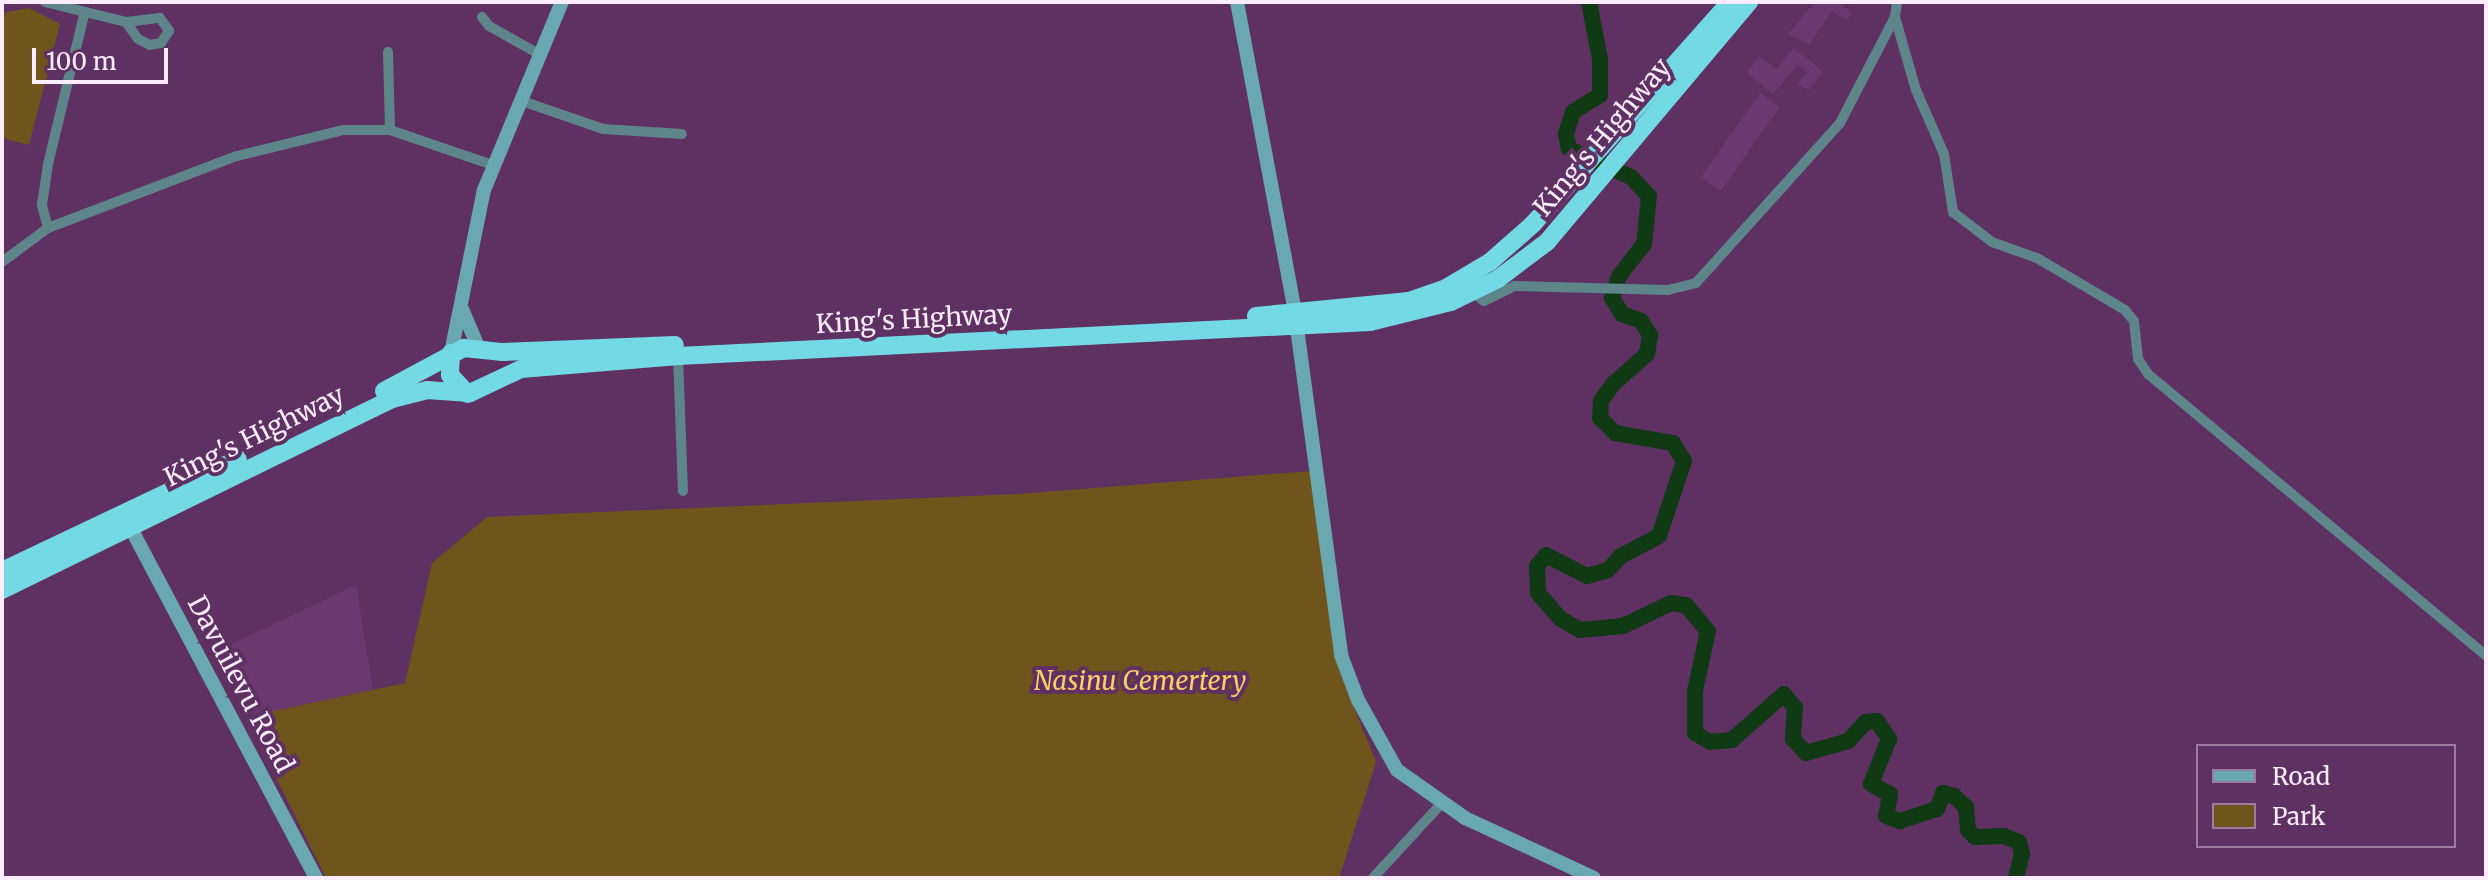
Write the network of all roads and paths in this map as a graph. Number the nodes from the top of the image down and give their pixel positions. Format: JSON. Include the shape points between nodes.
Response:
{"nodes":[{"id":1,"x":45,"y":2,"type":"edge"},
{"id":2,"x":562,"y":2,"type":"edge"},
{"id":3,"x":1237,"y":2,"type":"edge"},
{"id":4,"x":1730,"y":2,"type":"edge"},
{"id":5,"x":1749,"y":2,"type":"edge"},
{"id":6,"x":1897,"y":2,"type":"edge"},
{"id":7,"x":84,"y":15,"type":"junction"},
{"id":8,"x":482,"y":17,"type":"dead end"},
{"id":9,"x":1895,"y":17,"type":"junction"},
{"id":10,"x":126,"y":22,"type":"dead end"},
{"id":11,"x":388,"y":52,"type":"dead end"},
{"id":12,"x":539,"y":54,"type":"junction"},
{"id":13,"x":519,"y":100,"type":"junction"},
{"id":14,"x":390,"y":130,"type":"junction"},
{"id":15,"x":682,"y":134,"type":"dead end"},
{"id":16,"x":493,"y":165,"type":"junction"},
{"id":17,"x":48,"y":228,"type":"junction"},
{"id":18,"x":2,"y":262,"type":"edge"},
{"id":19,"x":1473,"y":292,"type":"junction"},
{"id":20,"x":461,"y":305,"type":"junction"},
{"id":21,"x":1296,"y":320,"type":"junction"},
{"id":22,"x":479,"y":349,"type":"junction"},
{"id":23,"x":451,"y":353,"type":"junction"},
{"id":24,"x":678,"y":356,"type":"junction"},
{"id":25,"x":474,"y":391,"type":"junction"},
{"id":26,"x":683,"y":491,"type":"dead end"},
{"id":27,"x":126,"y":519,"type":"junction"},
{"id":28,"x":2,"y":571,"type":"edge"},
{"id":29,"x":2,"y":590,"type":"edge"},
{"id":30,"x":2486,"y":656,"type":"edge"},
{"id":31,"x":1442,"y":803,"type":"junction"},
{"id":32,"x":316,"y":878,"type":"edge"},
{"id":33,"x":1373,"y":878,"type":"edge"},
{"id":34,"x":1594,"y":878,"type":"edge"}],
"edges":[{"from":1,"to":7,"type":"street"},
{"from":2,"to":12,"type":"street"},
{"from":3,"to":21,"type":"street"},
{"from":4,"to":21,"type":"highway","name":"King's Highway","via":[[1609,132],[1533,224],[1490,262],[1446,288],[1409,301]]},
{"from":5,"to":19,"type":"highway","name":"King's Highway","via":[[1547,242]]},
{"from":6,"to":9,"type":"street"},
{"from":7,"to":10,"type":"street"},
{"from":7,"to":17,"type":"street","via":[[48,164],[42,205]]},
{"from":8,"to":12,"type":"street","via":[[499,33]]},
{"from":9,"to":19,"type":"street","via":[[1840,123],[1713,269],[1686,288],[1505,287],[1484,301]]},
{"from":9,"to":30,"type":"street","via":[[1916,90],[1944,154],[1953,212],[1992,242],[2037,258],[2125,310],[2134,321],[2138,359],[2148,374]]},
{"from":11,"to":14,"type":"street"},
{"from":12,"to":13,"type":"street"},
{"from":13,"to":15,"type":"street","via":[[603,129]]},
{"from":13,"to":16,"type":"street"},
{"from":14,"to":16,"type":"street"},
{"from":14,"to":17,"type":"street","via":[[344,130],[237,156]]},
{"from":16,"to":20,"type":"street","via":[[471,239]]},
{"from":17,"to":18,"type":"street"},
{"from":19,"to":21,"type":"highway","name":"King's Highway","via":[[1370,322]]},
{"from":20,"to":22,"type":"street"},
{"from":20,"to":23,"type":"street"},
{"from":21,"to":22,"type":"highway","name":"King's Highway"},
{"from":21,"to":24,"type":"highway","name":"King's Highway"},
{"from":21,"to":31,"type":"street","via":[[1341,655],[1377,741],[1397,770]]},
{"from":22,"to":23,"type":"highway","name":"King's Highway"},
{"from":22,"to":25,"type":"highway","via":[[486,366]]},
{"from":23,"to":25,"type":"highway","via":[[450,375]]},
{"from":23,"to":27,"type":"highway","name":"King's Highway","via":[[425,372]]},
{"from":24,"to":25,"type":"highway","name":"King's Highway","via":[[521,369]]},
{"from":24,"to":26,"type":"street"},
{"from":25,"to":27,"type":"highway","name":"King's Highway","via":[[427,390],[392,399]]},
{"from":27,"to":28,"type":"highway","name":"King's Highway"},
{"from":27,"to":29,"type":"highway","name":"King's Highway"},
{"from":27,"to":32,"type":"street","name":"Davuilevu Road"},
{"from":31,"to":33,"type":"street"},
{"from":31,"to":34,"type":"street"}]}
